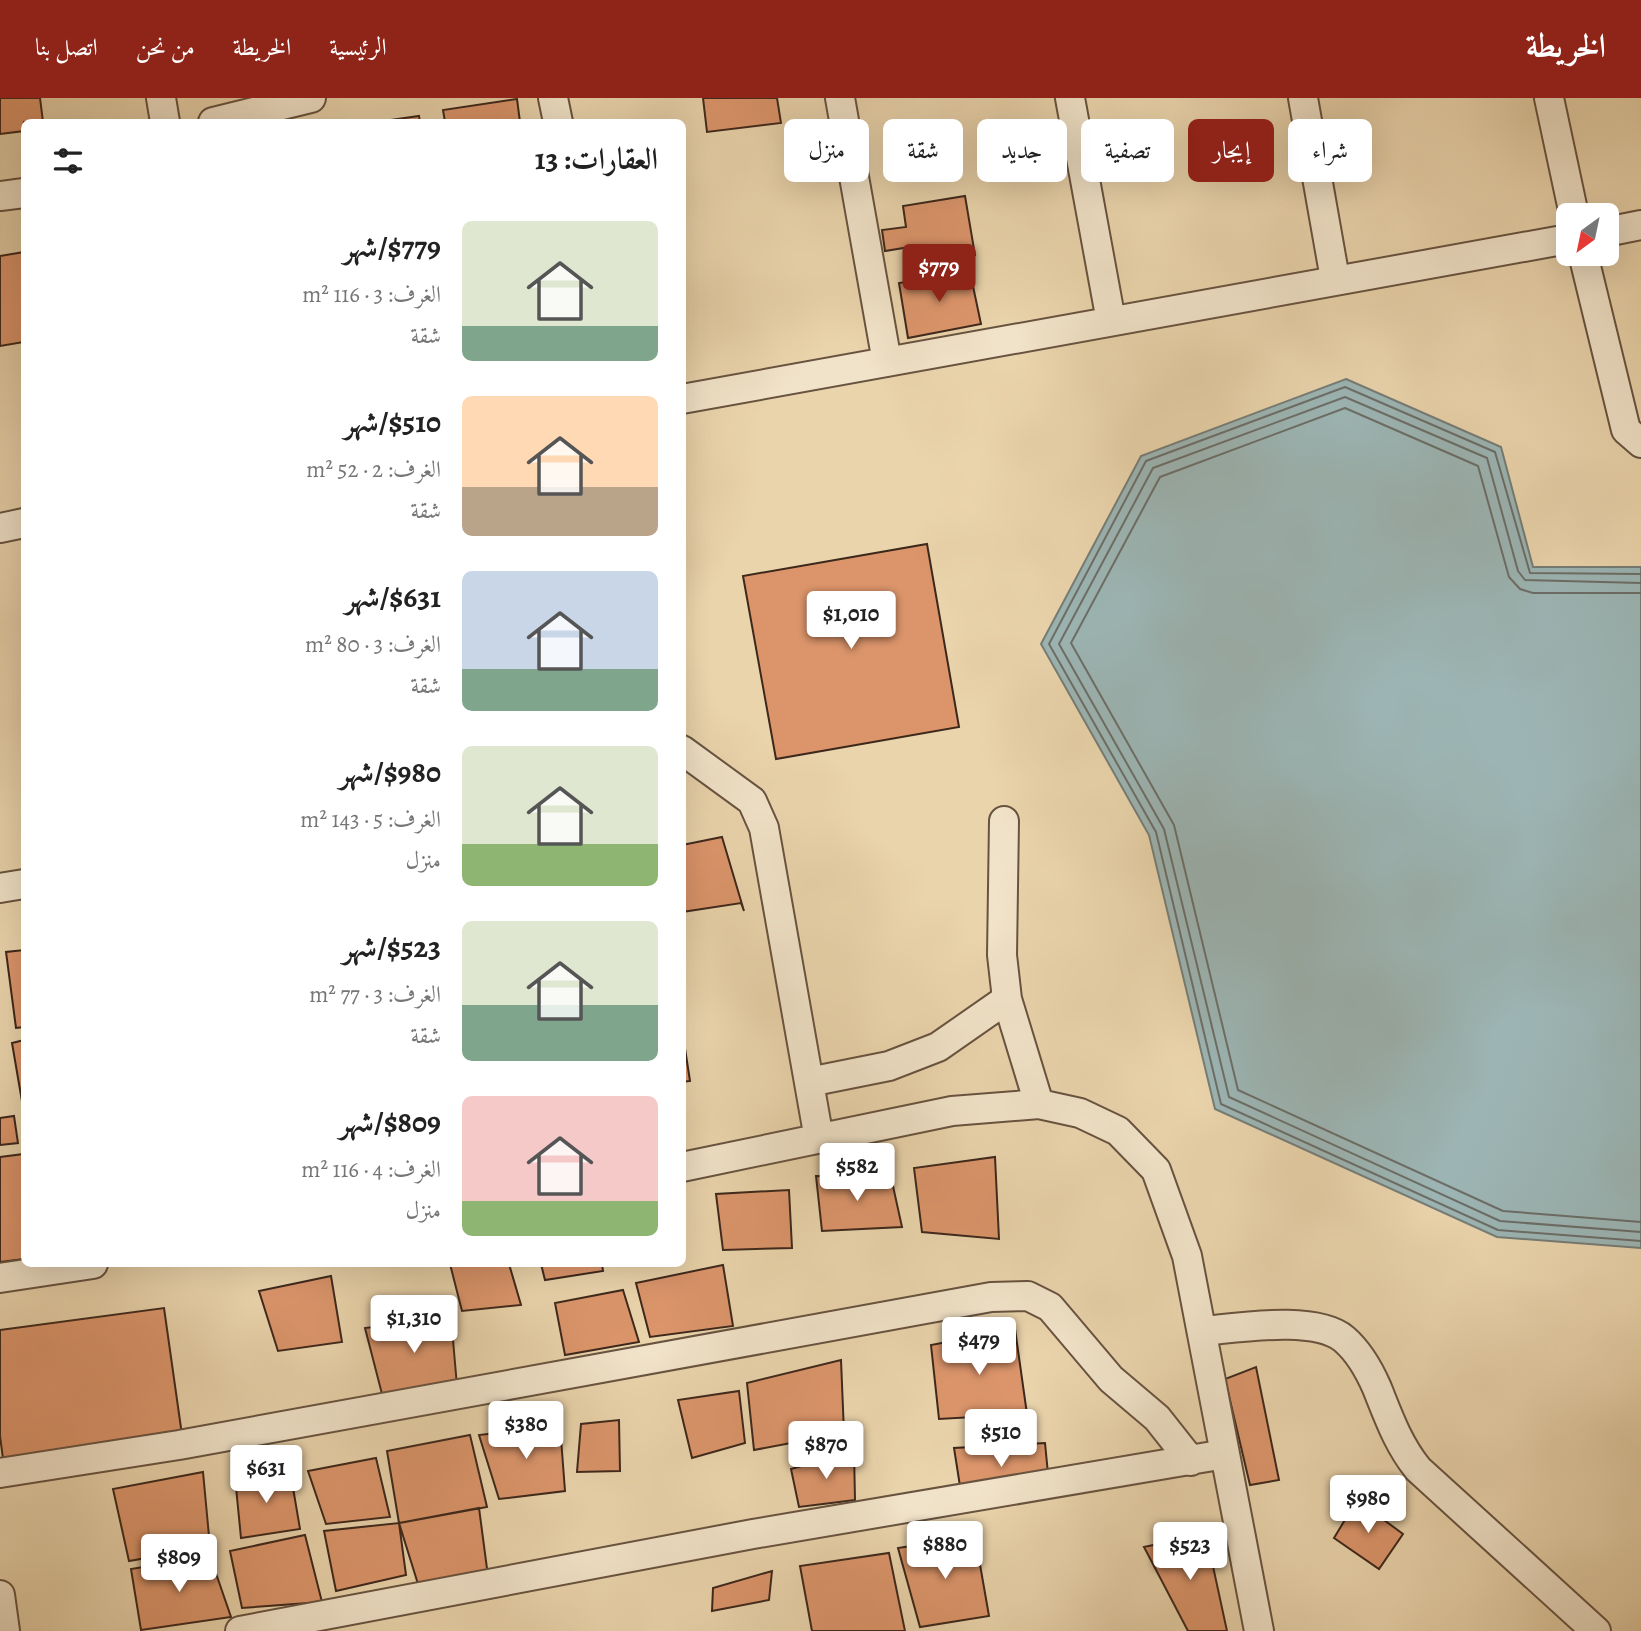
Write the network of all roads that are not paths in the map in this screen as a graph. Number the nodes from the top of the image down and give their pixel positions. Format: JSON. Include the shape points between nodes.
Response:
{"nodes":[{"id":1,"x":161,"y":98,"type":"edge"},
{"id":2,"x":553,"y":98,"type":"edge"},
{"id":3,"x":840,"y":98,"type":"edge"},
{"id":4,"x":1070,"y":98,"type":"edge"},
{"id":5,"x":1303,"y":98,"type":"edge"},
{"id":6,"x":1549,"y":98,"type":"edge"},
{"id":7,"x":306,"y":107,"type":"edge"},
{"id":8,"x":164,"y":119,"type":"edge"},
{"id":9,"x":232,"y":119,"type":"edge"},
{"id":10,"x":557,"y":119,"type":"edge"},
{"id":11,"x":21,"y":193,"type":"edge"},
{"id":12,"x":0,"y":196,"type":"edge"},
{"id":13,"x":1571,"y":203,"type":"edge"},
{"id":14,"x":1641,"y":225,"type":"edge"},
{"id":15,"x":1619,"y":229,"type":"edge"},
{"id":16,"x":1556,"y":241,"type":"edge"},
{"id":17,"x":1586,"y":266,"type":"edge"},
{"id":18,"x":1335,"y":279,"type":"junction"},
{"id":19,"x":1111,"y":321,"type":"junction"},
{"id":20,"x":887,"y":362,"type":"junction"},
{"id":21,"x":686,"y":398,"type":"edge"},
{"id":22,"x":1641,"y":443,"type":"edge"},
{"id":23,"x":21,"y":524,"type":"edge"},
{"id":24,"x":0,"y":528,"type":"edge"},
{"id":25,"x":686,"y":753,"type":"edge"},
{"id":26,"x":1004,"y":821,"type":"dead end"},
{"id":27,"x":21,"y":884,"type":"edge"},
{"id":28,"x":0,"y":888,"type":"edge"},
{"id":29,"x":1007,"y":999,"type":"junction"},
{"id":30,"x":809,"y":1082,"type":"junction"},
{"id":31,"x":1039,"y":1104,"type":"junction"},
{"id":32,"x":819,"y":1139,"type":"junction"},
{"id":33,"x":686,"y":1166,"type":"edge"},
{"id":34,"x":73,"y":1267,"type":"edge"},
{"id":35,"x":0,"y":1278,"type":"edge"},
{"id":36,"x":1202,"y":1331,"type":"junction"},
{"id":37,"x":1225,"y":1454,"type":"junction"},
{"id":38,"x":1191,"y":1461,"type":"junction"},
{"id":39,"x":0,"y":1473,"type":"edge"},
{"id":40,"x":0,"y":1595,"type":"edge"},
{"id":41,"x":5,"y":1631,"type":"edge"},
{"id":42,"x":240,"y":1631,"type":"edge"},
{"id":43,"x":1259,"y":1631,"type":"edge"},
{"id":44,"x":1596,"y":1631,"type":"edge"}],
"edges":[{"from":1,"to":8,"type":"street"},
{"from":2,"to":10,"type":"street"},
{"from":3,"to":20,"type":"street"},
{"from":4,"to":19,"type":"street"},
{"from":5,"to":18,"type":"street"},
{"from":6,"to":13,"type":"street"},
{"from":7,"to":9,"type":"street"},
{"from":11,"to":12,"type":"street"},
{"from":14,"to":15,"type":"street"},
{"from":16,"to":18,"type":"street"},
{"from":17,"to":22,"type":"street","via":[[1626,430]]},
{"from":18,"to":19,"type":"street"},
{"from":19,"to":20,"type":"street"},
{"from":20,"to":21,"type":"street"},
{"from":23,"to":24,"type":"street"},
{"from":25,"to":30,"type":"street","via":[[752,801],[764,828]]},
{"from":26,"to":29,"type":"street","via":[[1002,955]]},
{"from":27,"to":28,"type":"street"},
{"from":29,"to":30,"type":"street","via":[[938,1047],[890,1066]]},
{"from":29,"to":31,"type":"street"},
{"from":30,"to":32,"type":"street"},
{"from":31,"to":32,"type":"street","via":[[952,1111]]},
{"from":31,"to":36,"type":"street","via":[[1080,1113],[1118,1131],[1156,1170],[1187,1256]]},
{"from":32,"to":33,"type":"street"},
{"from":34,"to":35,"type":"street"},
{"from":36,"to":37,"type":"street"},
{"from":36,"to":44,"type":"street","via":[[1273,1325],[1322,1329],[1343,1338],[1375,1385],[1401,1448],[1419,1469]]},
{"from":37,"to":38,"type":"street"},
{"from":37,"to":43,"type":"street"},
{"from":38,"to":39,"type":"street","via":[[1157,1418],[1111,1379],[1049,1307],[1028,1296],[992,1297],[179,1445]]},
{"from":38,"to":42,"type":"street","via":[[752,1534]]},
{"from":40,"to":41,"type":"street"}]}
